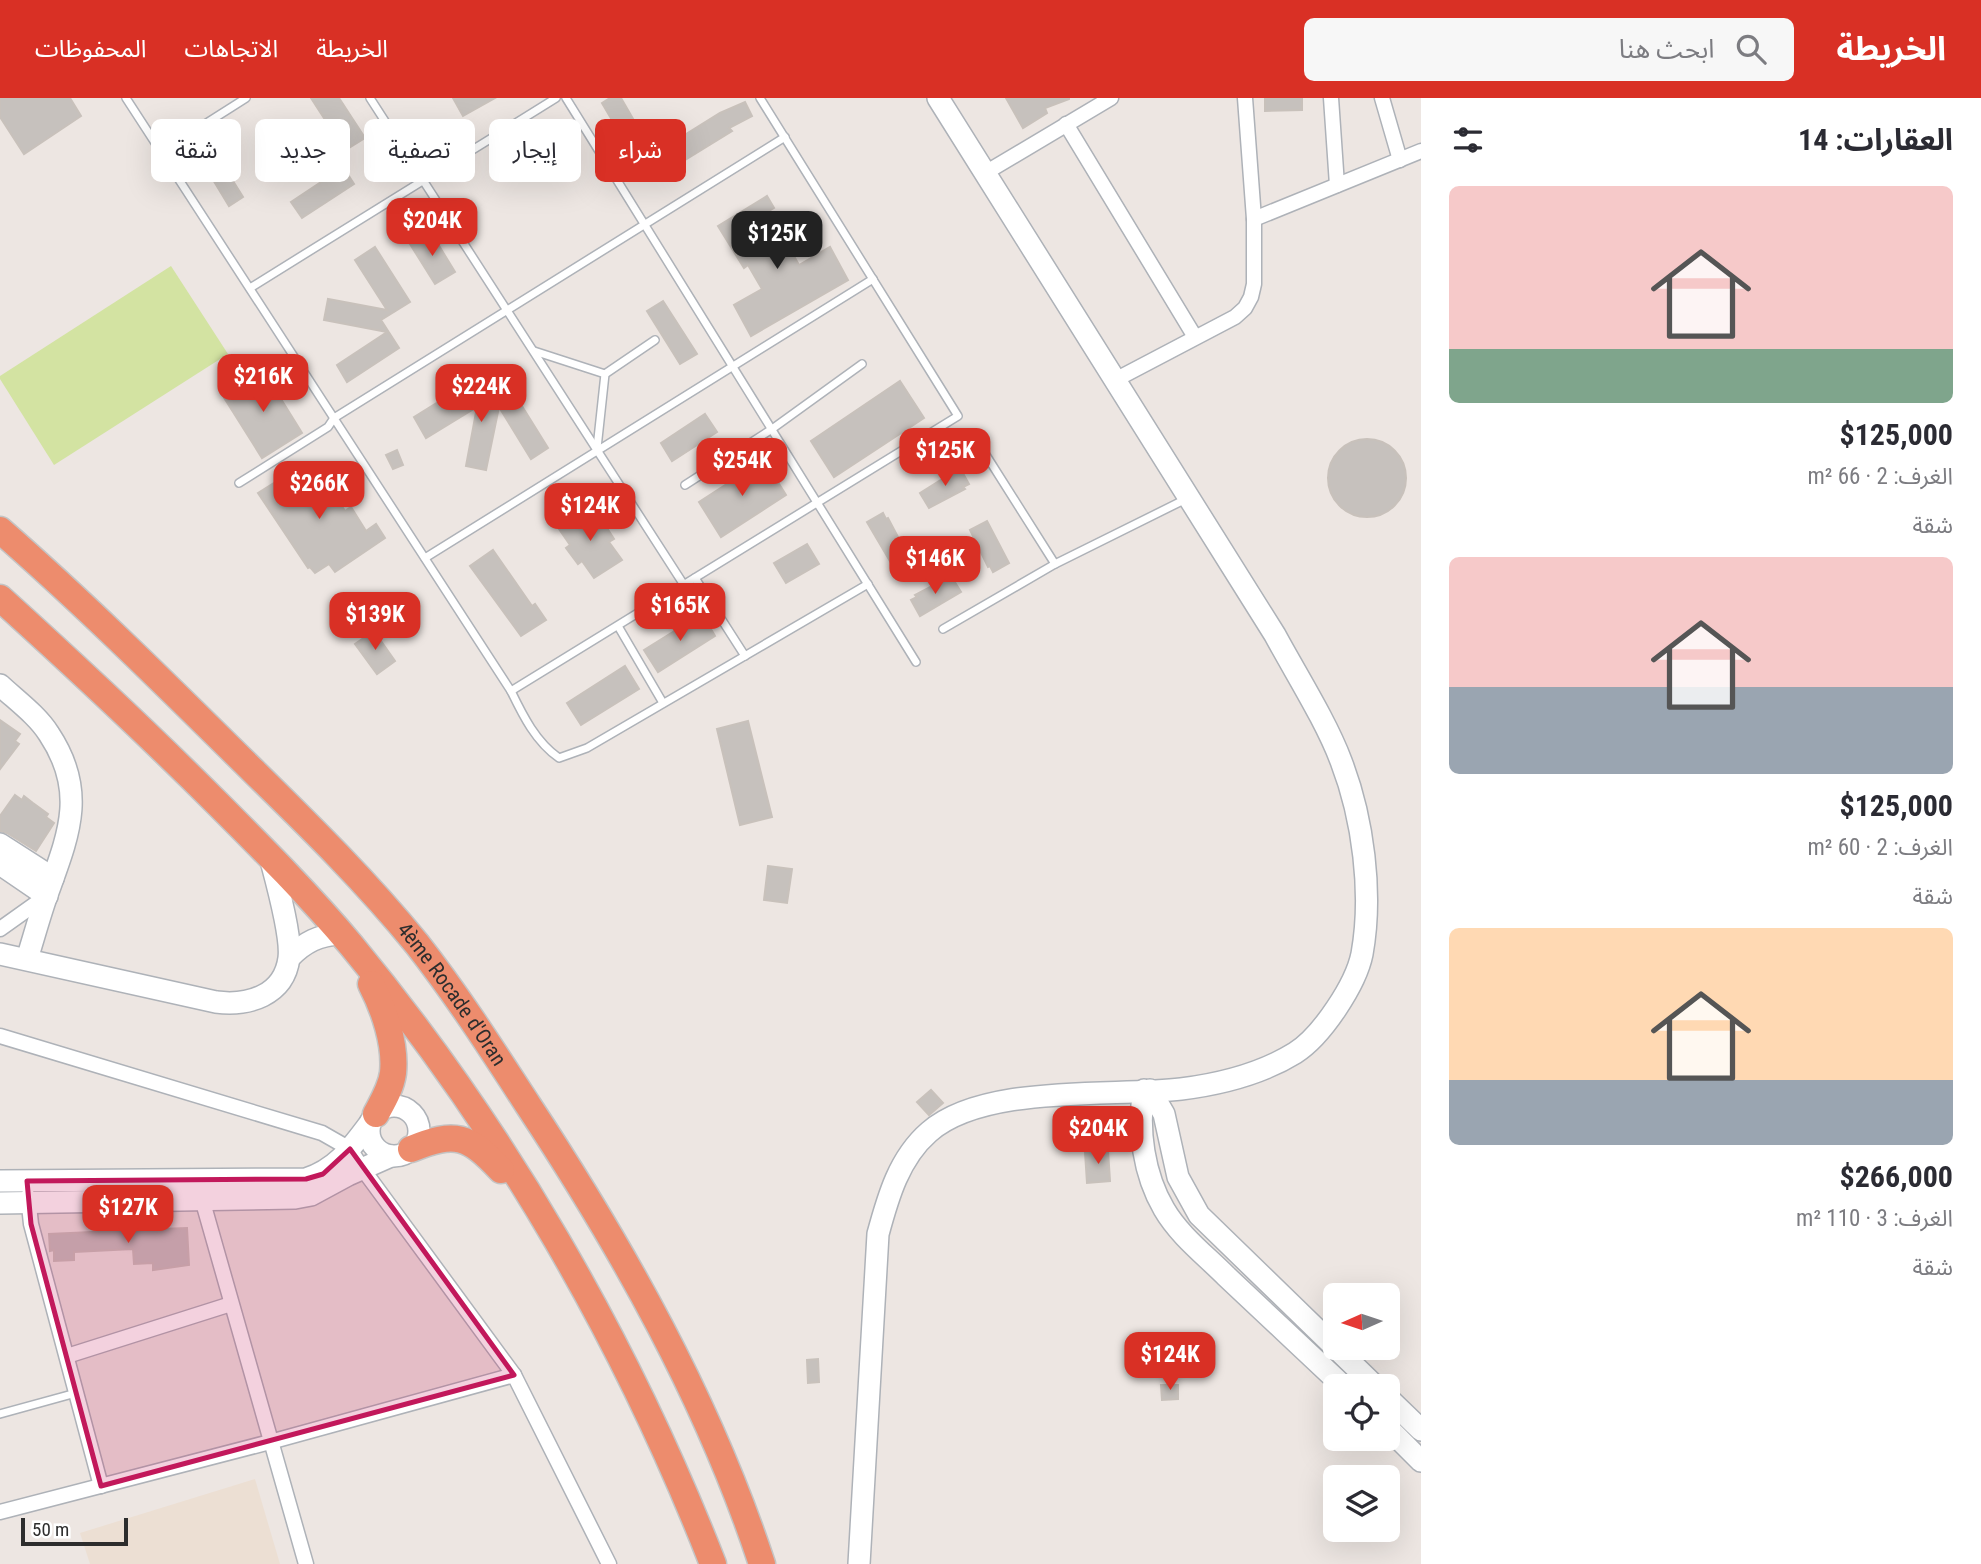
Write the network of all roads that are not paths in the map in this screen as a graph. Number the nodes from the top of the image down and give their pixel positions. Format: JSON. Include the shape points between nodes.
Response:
{"nodes":[{"id":1,"x":126,"y":98,"type":"edge"},
{"id":2,"x":246,"y":98,"type":"edge"},
{"id":3,"x":370,"y":98,"type":"edge"},
{"id":4,"x":556,"y":98,"type":"edge"},
{"id":5,"x":566,"y":98,"type":"edge"},
{"id":6,"x":760,"y":98,"type":"edge"},
{"id":7,"x":938,"y":98,"type":"edge"},
{"id":8,"x":1111,"y":98,"type":"edge"},
{"id":9,"x":1245,"y":98,"type":"edge"},
{"id":10,"x":1331,"y":98,"type":"edge"},
{"id":11,"x":1382,"y":98,"type":"edge"},
{"id":12,"x":213,"y":119,"type":"edge"},
{"id":13,"x":384,"y":119,"type":"edge"},
{"id":14,"x":1066,"y":124,"type":"junction"},
{"id":15,"x":785,"y":137,"type":"junction"},
{"id":16,"x":151,"y":138,"type":"edge"},
{"id":17,"x":475,"y":149,"type":"edge"},
{"id":18,"x":1421,"y":151,"type":"edge"},
{"id":19,"x":1400,"y":160,"type":"junction"},
{"id":20,"x":985,"y":173,"type":"junction"},
{"id":21,"x":180,"y":182,"type":"edge"},
{"id":22,"x":422,"y":182,"type":"edge"},
{"id":23,"x":425,"y":182,"type":"edge"},
{"id":24,"x":1337,"y":185,"type":"junction"},
{"id":25,"x":1254,"y":219,"type":"junction"},
{"id":26,"x":644,"y":224,"type":"junction"},
{"id":27,"x":873,"y":279,"type":"junction"},
{"id":28,"x":250,"y":288,"type":"junction"},
{"id":29,"x":507,"y":310,"type":"junction"},
{"id":30,"x":1195,"y":338,"type":"junction"},
{"id":31,"x":655,"y":340,"type":"dead end"},
{"id":32,"x":534,"y":351,"type":"junction"},
{"id":33,"x":862,"y":364,"type":"dead end"},
{"id":34,"x":732,"y":365,"type":"junction"},
{"id":35,"x":605,"y":374,"type":"junction"},
{"id":36,"x":1115,"y":380,"type":"junction"},
{"id":37,"x":334,"y":418,"type":"junction"},
{"id":38,"x":772,"y":429,"type":"junction"},
{"id":39,"x":597,"y":449,"type":"junction"},
{"id":40,"x":986,"y":455,"type":"dead end"},
{"id":41,"x":239,"y":483,"type":"dead end"},
{"id":42,"x":685,"y":485,"type":"dead end"},
{"id":43,"x":1189,"y":498,"type":"junction"},
{"id":44,"x":818,"y":502,"type":"junction"},
{"id":45,"x":0,"y":530,"type":"edge"},
{"id":46,"x":425,"y":558,"type":"junction"},
{"id":47,"x":1055,"y":564,"type":"junction"},
{"id":48,"x":695,"y":578,"type":"junction"},
{"id":49,"x":868,"y":584,"type":"junction"},
{"id":50,"x":684,"y":585,"type":"junction"},
{"id":51,"x":0,"y":598,"type":"edge"},
{"id":52,"x":618,"y":626,"type":"junction"},
{"id":53,"x":943,"y":629,"type":"dead end"},
{"id":54,"x":745,"y":656,"type":"junction"},
{"id":55,"x":916,"y":662,"type":"dead end"},
{"id":56,"x":0,"y":685,"type":"edge"},
{"id":57,"x":511,"y":691,"type":"junction"},
{"id":58,"x":663,"y":703,"type":"junction"},
{"id":59,"x":0,"y":844,"type":"edge"},
{"id":60,"x":270,"y":857,"type":"junction"},
{"id":61,"x":0,"y":864,"type":"edge"},
{"id":62,"x":50,"y":887,"type":"junction"},
{"id":63,"x":0,"y":929,"type":"edge"},
{"id":64,"x":344,"y":938,"type":"junction"},
{"id":65,"x":0,"y":954,"type":"edge"},
{"id":66,"x":290,"y":957,"type":"junction"},
{"id":67,"x":27,"y":959,"type":"junction"},
{"id":68,"x":0,"y":1036,"type":"edge"},
{"id":69,"x":1208,"y":1084,"type":"junction"},
{"id":70,"x":1147,"y":1090,"type":"junction"},
{"id":71,"x":1101,"y":1093,"type":"junction"},
{"id":72,"x":373,"y":1118,"type":"junction"},
{"id":73,"x":1141,"y":1123,"type":"junction"},
{"id":74,"x":1167,"y":1128,"type":"junction"},
{"id":75,"x":350,"y":1149,"type":"junction"},
{"id":76,"x":401,"y":1152,"type":"junction"},
{"id":77,"x":362,"y":1168,"type":"junction"},
{"id":78,"x":0,"y":1181,"type":"edge"},
{"id":79,"x":27,"y":1181,"type":"junction"},
{"id":80,"x":202,"y":1199,"type":"junction"},
{"id":81,"x":0,"y":1203,"type":"edge"},
{"id":82,"x":28,"y":1203,"type":"junction"},
{"id":83,"x":542,"y":1215,"type":"junction"},
{"id":84,"x":231,"y":1304,"type":"junction"},
{"id":85,"x":67,"y":1356,"type":"junction"},
{"id":86,"x":1330,"y":1374,"type":"edge"},
{"id":87,"x":1363,"y":1374,"type":"edge"},
{"id":88,"x":514,"y":1375,"type":"junction"},
{"id":89,"x":77,"y":1392,"type":"junction"},
{"id":90,"x":1400,"y":1410,"type":"edge"},
{"id":91,"x":0,"y":1414,"type":"edge"},
{"id":92,"x":1421,"y":1430,"type":"edge"},
{"id":93,"x":1400,"y":1440,"type":"edge"},
{"id":94,"x":270,"y":1442,"type":"junction"},
{"id":95,"x":1421,"y":1461,"type":"edge"},
{"id":96,"x":101,"y":1486,"type":"junction"},
{"id":97,"x":0,"y":1512,"type":"edge"},
{"id":98,"x":306,"y":1564,"type":"edge"},
{"id":99,"x":609,"y":1564,"type":"edge"},
{"id":100,"x":713,"y":1564,"type":"edge"},
{"id":101,"x":762,"y":1564,"type":"edge"},
{"id":102,"x":859,"y":1564,"type":"edge"}],
"edges":[{"from":1,"to":16,"type":"lane"},
{"from":2,"to":12,"type":"lane"},
{"from":3,"to":13,"type":"lane"},
{"from":4,"to":17,"type":"lane"},
{"from":5,"to":26,"type":"lane"},
{"from":6,"to":15,"type":"lane"},
{"from":7,"to":20,"type":"main road"},
{"from":8,"to":14,"type":"street"},
{"from":9,"to":25,"type":"street"},
{"from":10,"to":24,"type":"street"},
{"from":11,"to":19,"type":"street"},
{"from":14,"to":20,"type":"street"},
{"from":14,"to":30,"type":"street"},
{"from":15,"to":26,"type":"lane"},
{"from":15,"to":27,"type":"lane"},
{"from":18,"to":19,"type":"street"},
{"from":19,"to":24,"type":"street"},
{"from":20,"to":36,"type":"main road"},
{"from":21,"to":28,"type":"lane"},
{"from":22,"to":28,"type":"lane"},
{"from":23,"to":29,"type":"lane"},
{"from":24,"to":25,"type":"street"},
{"from":25,"to":30,"type":"street","via":[[1251,297],[1235,317]]},
{"from":26,"to":29,"type":"lane"},
{"from":26,"to":34,"type":"lane"},
{"from":27,"to":34,"type":"lane"},
{"from":27,"to":44,"type":"lane","via":[[958,416]]},
{"from":28,"to":37,"type":"lane"},
{"from":29,"to":32,"type":"lane"},
{"from":29,"to":37,"type":"lane"},
{"from":30,"to":36,"type":"street"},
{"from":31,"to":35,"type":"lane"},
{"from":32,"to":35,"type":"lane"},
{"from":32,"to":39,"type":"lane"},
{"from":33,"to":38,"type":"lane"},
{"from":34,"to":38,"type":"lane"},
{"from":34,"to":39,"type":"lane"},
{"from":35,"to":39,"type":"lane"},
{"from":36,"to":43,"type":"main road"},
{"from":37,"to":41,"type":"lane","via":[[328,427]]},
{"from":37,"to":46,"type":"lane"},
{"from":38,"to":42,"type":"lane"},
{"from":38,"to":44,"type":"lane"},
{"from":39,"to":46,"type":"lane"},
{"from":39,"to":50,"type":"lane"},
{"from":40,"to":47,"type":"lane"},
{"from":43,"to":47,"type":"lane"},
{"from":43,"to":69,"type":"main road","via":[[1275,635],[1341,760],[1358,815],[1365,869],[1362,956],[1324,1027],[1297,1052],[1266,1068]]},
{"from":44,"to":48,"type":"lane"},
{"from":44,"to":49,"type":"lane"},
{"from":45,"to":101,"type":"highway","name":"4ème Rocade d'Oran","via":[[318,834],[418,946],[601,1217],[678,1361],[728,1470]]},
{"from":46,"to":57,"type":"lane"},
{"from":47,"to":53,"type":"lane"},
{"from":48,"to":50,"type":"lane"},
{"from":48,"to":54,"type":"lane"},
{"from":49,"to":54,"type":"lane"},
{"from":49,"to":55,"type":"lane"},
{"from":50,"to":52,"type":"lane"},
{"from":51,"to":60,"type":"highway"},
{"from":52,"to":57,"type":"lane"},
{"from":52,"to":58,"type":"lane"},
{"from":54,"to":58,"type":"lane"},
{"from":56,"to":62,"type":"main road","via":[[48,732],[69,780],[69,832]]},
{"from":57,"to":58,"type":"lane","via":[[546,749],[559,758],[587,748]]},
{"from":59,"to":62,"type":"main road"},
{"from":60,"to":64,"type":"highway"},
{"from":60,"to":66,"type":"main road"},
{"from":61,"to":62,"type":"main road"},
{"from":62,"to":63,"type":"street","via":[[24,914]]},
{"from":62,"to":67,"type":"main road"},
{"from":64,"to":66,"type":"main road","via":[[326,935],[312,939]]},
{"from":64,"to":72,"type":"highway","via":[[374,990],[391,1045],[393,1073]]},
{"from":64,"to":83,"type":"highway","via":[[431,1047]]},
{"from":65,"to":67,"type":"main road"},
{"from":66,"to":67,"type":"main road","via":[[270,993],[234,1004]]},
{"from":68,"to":75,"type":"street","via":[[322,1133]]},
{"from":69,"to":70,"type":"main road"},
{"from":69,"to":74,"type":"main road","via":[[1182,1102]]},
{"from":70,"to":71,"type":"main road"},
{"from":70,"to":73,"type":"main road"},
{"from":70,"to":74,"type":"main road","via":[[1161,1107]]},
{"from":71,"to":73,"type":"main road"},
{"from":71,"to":102,"type":"main road","via":[[1023,1099],[962,1113],[929,1132],[905,1161],[889,1192],[878,1234]]},
{"from":72,"to":75,"type":"main road"},
{"from":72,"to":76,"type":"main road","via":[[369,1130],[373,1144],[384,1154]]},
{"from":72,"to":76,"type":"main road","via":[[392,1107],[414,1117],[418,1133]]},
{"from":73,"to":86,"type":"main road","via":[[1156,1194],[1174,1224]]},
{"from":74,"to":87,"type":"main road","via":[[1178,1177],[1199,1215]]},
{"from":75,"to":77,"type":"street"},
{"from":75,"to":79,"type":"main road","via":[[323,1174],[306,1179]]},
{"from":76,"to":77,"type":"main road"},
{"from":76,"to":83,"type":"highway","via":[[446,1137],[467,1140]]},
{"from":77,"to":80,"type":"main road","via":[[311,1195]]},
{"from":77,"to":88,"type":"street"},
{"from":78,"to":79,"type":"main road"},
{"from":79,"to":82,"type":"street"},
{"from":80,"to":82,"type":"main road"},
{"from":80,"to":84,"type":"street"},
{"from":81,"to":82,"type":"main road"},
{"from":82,"to":85,"type":"street"},
{"from":83,"to":100,"type":"highway","via":[[659,1433]]},
{"from":84,"to":85,"type":"street"},
{"from":84,"to":94,"type":"street"},
{"from":85,"to":89,"type":"street"},
{"from":88,"to":94,"type":"street"},
{"from":88,"to":99,"type":"street"},
{"from":89,"to":91,"type":"lane"},
{"from":89,"to":96,"type":"street"},
{"from":90,"to":92,"type":"main road"},
{"from":93,"to":95,"type":"main road"},
{"from":94,"to":96,"type":"street"},
{"from":94,"to":98,"type":"street"},
{"from":96,"to":97,"type":"street"}]}
